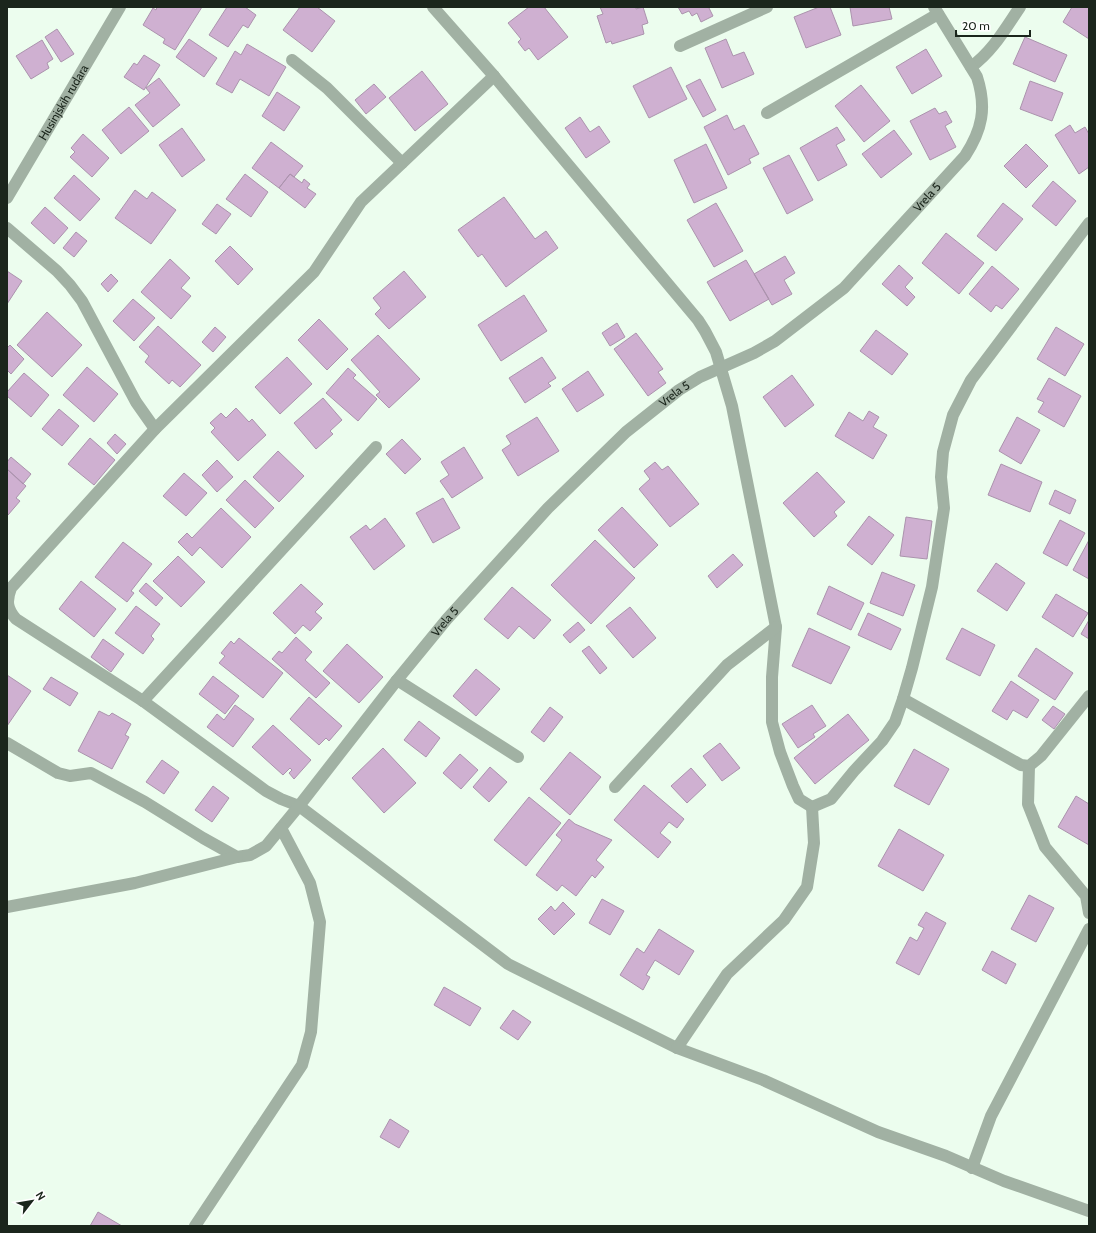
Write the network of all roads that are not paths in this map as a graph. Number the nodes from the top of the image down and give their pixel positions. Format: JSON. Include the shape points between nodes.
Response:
{"nodes":[{"id":1,"x":120,"y":7,"type":"edge"},
{"id":2,"x":433,"y":7,"type":"edge"},
{"id":3,"x":767,"y":7,"type":"edge"},
{"id":4,"x":1020,"y":7,"type":"edge"},
{"id":5,"x":936,"y":10,"type":"edge"},
{"id":6,"x":680,"y":46,"type":"dead end"},
{"id":7,"x":292,"y":60,"type":"dead end"},
{"id":8,"x":971,"y":67,"type":"junction"},
{"id":9,"x":494,"y":76,"type":"junction"},
{"id":10,"x":766,"y":113,"type":"dead end"},
{"id":11,"x":402,"y":163,"type":"junction"},
{"id":12,"x":7,"y":198,"type":"edge"},
{"id":13,"x":1089,"y":223,"type":"edge"},
{"id":14,"x":7,"y":228,"type":"edge"},
{"id":15,"x":721,"y":367,"type":"junction"},
{"id":16,"x":155,"y":429,"type":"junction"},
{"id":17,"x":376,"y":447,"type":"dead end"},
{"id":18,"x":776,"y":627,"type":"junction"},
{"id":19,"x":397,"y":680,"type":"junction"},
{"id":20,"x":1089,"y":696,"type":"edge"},
{"id":21,"x":903,"y":699,"type":"junction"},
{"id":22,"x":143,"y":700,"type":"junction"},
{"id":23,"x":7,"y":743,"type":"edge"},
{"id":24,"x":518,"y":757,"type":"dead end"},
{"id":25,"x":1029,"y":766,"type":"junction"},
{"id":26,"x":615,"y":787,"type":"dead end"},
{"id":27,"x":299,"y":806,"type":"junction"},
{"id":28,"x":812,"y":807,"type":"junction"},
{"id":29,"x":281,"y":828,"type":"junction"},
{"id":30,"x":237,"y":857,"type":"junction"},
{"id":31,"x":7,"y":907,"type":"edge"},
{"id":32,"x":1089,"y":913,"type":"edge"},
{"id":33,"x":1089,"y":929,"type":"edge"},
{"id":34,"x":677,"y":1048,"type":"junction"},
{"id":35,"x":972,"y":1168,"type":"junction"},
{"id":36,"x":1089,"y":1211,"type":"edge"},
{"id":37,"x":195,"y":1226,"type":"edge"}],
"edges":[{"from":1,"to":12,"type":"street","name":"Husinjskih rudara"},
{"from":2,"to":9,"type":"street"},
{"from":3,"to":6,"type":"street"},
{"from":4,"to":8,"type":"street","via":[[990,50]]},
{"from":5,"to":8,"type":"street","name":"Vrela 5"},
{"from":5,"to":10,"type":"street"},
{"from":7,"to":11,"type":"street","via":[[327,88]]},
{"from":8,"to":15,"type":"street","name":"Vrela 5","via":[[981,89],[983,104],[977,136],[965,156],[844,288],[775,341]]},
{"from":9,"to":11,"type":"street"},
{"from":9,"to":15,"type":"street","via":[[698,320]]},
{"from":11,"to":16,"type":"street","via":[[360,202],[314,272]]},
{"from":13,"to":21,"type":"street","via":[[971,380],[953,415],[943,452],[941,477],[944,508],[932,587]]},
{"from":14,"to":16,"type":"street","via":[[57,271],[82,301],[136,402]]},
{"from":15,"to":18,"type":"street","via":[[732,406]]},
{"from":15,"to":19,"type":"street","name":"Vrela 5","via":[[700,376],[679,390],[626,432],[537,520],[447,619]]},
{"from":16,"to":22,"type":"street","via":[[11,588],[8,600],[10,612],[16,619]]},
{"from":17,"to":22,"type":"street"},
{"from":18,"to":26,"type":"street","via":[[727,665]]},
{"from":18,"to":28,"type":"street","via":[[772,722],[793,786],[800,799]]},
{"from":19,"to":24,"type":"street"},
{"from":19,"to":27,"type":"street","name":"Vrela 5"},
{"from":20,"to":25,"type":"street","via":[[1041,756]]},
{"from":21,"to":25,"type":"street","via":[[1021,765]]},
{"from":21,"to":28,"type":"street","via":[[895,722],[882,741],[831,799]]},
{"from":22,"to":27,"type":"street","via":[[266,790]]},
{"from":23,"to":30,"type":"street","via":[[58,773],[70,776],[91,773]]},
{"from":25,"to":32,"type":"street","via":[[1028,804],[1045,847],[1086,896]]},
{"from":27,"to":29,"type":"street","name":"Vrela 5"},
{"from":27,"to":34,"type":"street","via":[[508,964]]},
{"from":28,"to":34,"type":"street","via":[[814,843],[807,888],[784,920],[727,974]]},
{"from":29,"to":30,"type":"street","name":"Vrela 5","via":[[266,846],[250,855]]},
{"from":29,"to":37,"type":"street","via":[[310,883],[320,922],[311,1032],[302,1065]]},
{"from":30,"to":31,"type":"street","name":"Vrela 5","via":[[134,883]]},
{"from":33,"to":35,"type":"street","via":[[991,1116]]},
{"from":34,"to":35,"type":"street","via":[[763,1080],[878,1132]]},
{"from":35,"to":36,"type":"street"}]}
